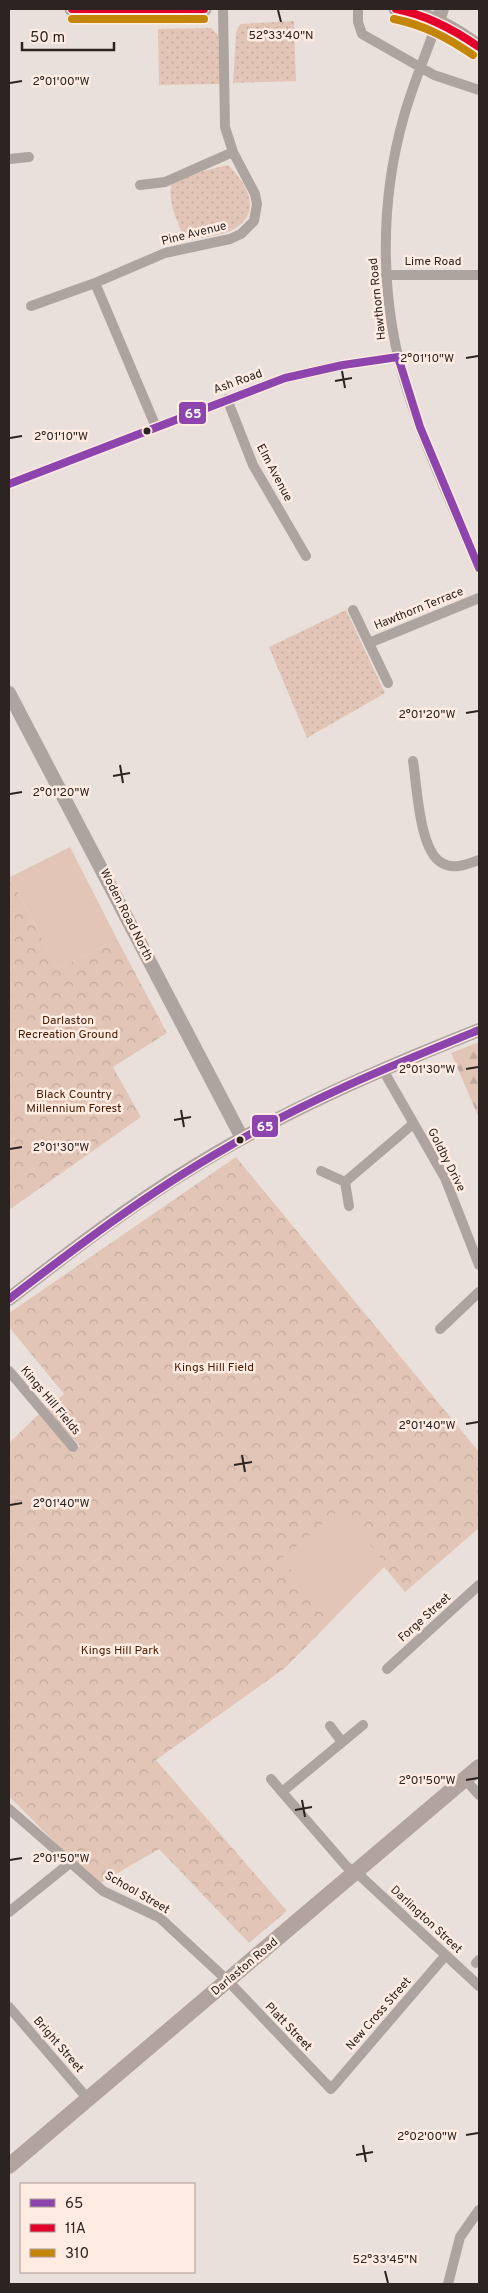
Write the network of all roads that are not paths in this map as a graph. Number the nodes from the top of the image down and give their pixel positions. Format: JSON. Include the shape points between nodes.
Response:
{"nodes":[{"id":1,"x":72,"y":9,"type":"edge"},
{"id":2,"x":204,"y":9,"type":"edge"},
{"id":3,"x":223,"y":9,"type":"edge"},
{"id":4,"x":358,"y":9,"type":"edge"},
{"id":5,"x":396,"y":9,"type":"edge"},
{"id":6,"x":440,"y":14,"type":"edge"},
{"id":7,"x":479,"y":47,"type":"edge"},
{"id":8,"x":422,"y":67,"type":"junction"},
{"id":9,"x":479,"y":90,"type":"edge"},
{"id":10,"x":233,"y":152,"type":"junction"},
{"id":11,"x":29,"y":157,"type":"dead end"},
{"id":12,"x":9,"y":159,"type":"edge"},
{"id":13,"x":140,"y":185,"type":"dead end"},
{"id":14,"x":386,"y":274,"type":"junction"},
{"id":15,"x":479,"y":275,"type":"edge"},
{"id":16,"x":95,"y":283,"type":"junction"},
{"id":17,"x":31,"y":306,"type":"dead end"},
{"id":18,"x":398,"y":358,"type":"junction"},
{"id":19,"x":227,"y":399,"type":"junction"},
{"id":20,"x":156,"y":427,"type":"junction"},
{"id":21,"x":9,"y":484,"type":"edge"},
{"id":22,"x":306,"y":556,"type":"dead end"},
{"id":23,"x":479,"y":568,"type":"edge"},
{"id":24,"x":479,"y":598,"type":"edge"},
{"id":25,"x":353,"y":610,"type":"dead end"},
{"id":26,"x":369,"y":644,"type":"junction"},
{"id":27,"x":388,"y":683,"type":"dead end"},
{"id":28,"x":9,"y":693,"type":"edge"},
{"id":29,"x":413,"y":761,"type":"dead end"},
{"id":30,"x":479,"y":860,"type":"edge"},
{"id":31,"x":479,"y":1030,"type":"edge"},
{"id":32,"x":383,"y":1070,"type":"junction"},
{"id":33,"x":414,"y":1124,"type":"junction"},
{"id":34,"x":242,"y":1138,"type":"junction"},
{"id":35,"x":321,"y":1172,"type":"dead end"},
{"id":36,"x":345,"y":1182,"type":"junction"},
{"id":37,"x":349,"y":1206,"type":"dead end"},
{"id":38,"x":479,"y":1265,"type":"edge"},
{"id":39,"x":479,"y":1292,"type":"edge"},
{"id":40,"x":9,"y":1299,"type":"edge"},
{"id":41,"x":440,"y":1329,"type":"dead end"},
{"id":42,"x":9,"y":1371,"type":"edge"},
{"id":43,"x":73,"y":1447,"type":"dead end"},
{"id":44,"x":479,"y":1586,"type":"edge"},
{"id":45,"x":387,"y":1669,"type":"dead end"},
{"id":46,"x":363,"y":1725,"type":"dead end"},
{"id":47,"x":330,"y":1726,"type":"dead end"},
{"id":48,"x":342,"y":1742,"type":"junction"},
{"id":49,"x":479,"y":1767,"type":"edge"},
{"id":50,"x":465,"y":1779,"type":"junction"},
{"id":51,"x":271,"y":1780,"type":"dead end"},
{"id":52,"x":282,"y":1792,"type":"junction"},
{"id":53,"x":479,"y":1795,"type":"edge"},
{"id":54,"x":9,"y":1809,"type":"edge"},
{"id":55,"x":70,"y":1863,"type":"junction"},
{"id":56,"x":356,"y":1872,"type":"junction"},
{"id":57,"x":9,"y":1912,"type":"edge"},
{"id":58,"x":445,"y":1956,"type":"junction"},
{"id":59,"x":228,"y":1982,"type":"junction"},
{"id":60,"x":479,"y":1986,"type":"edge"},
{"id":61,"x":9,"y":2007,"type":"edge"},
{"id":62,"x":331,"y":2089,"type":"joint"},
{"id":63,"x":88,"y":2099,"type":"junction"},
{"id":64,"x":9,"y":2166,"type":"edge"},
{"id":65,"x":479,"y":2210,"type":"edge"},
{"id":66,"x":451,"y":2284,"type":"edge"}],
"edges":[{"from":1,"to":2,"type":"main road"},
{"from":3,"to":10,"type":"street","name":"Pine Avenue","via":[[224,127]]},
{"from":4,"to":8,"type":"street","via":[[362,34]]},
{"from":5,"to":6,"type":"main road"},
{"from":6,"to":7,"type":"main road"},
{"from":6,"to":8,"type":"street","name":"Hawthorn Road"},
{"from":8,"to":9,"type":"street","via":[[434,75]]},
{"from":8,"to":14,"type":"street","name":"Hawthorn Road","via":[[404,116],[395,155],[388,204]]},
{"from":10,"to":13,"type":"street","via":[[165,182]]},
{"from":10,"to":16,"type":"street","name":"Pine Avenue","via":[[257,204],[254,221],[247,230],[230,239],[165,253]]},
{"from":11,"to":12,"type":"street"},
{"from":14,"to":15,"type":"street","name":"Lime Road"},
{"from":14,"to":18,"type":"street","name":"Hawthorn Road"},
{"from":16,"to":17,"type":"street","name":"Pine Avenue"},
{"from":16,"to":20,"type":"street"},
{"from":18,"to":19,"type":"street","name":"Ash Road","via":[[301,374]]},
{"from":18,"to":23,"type":"street","name":"Hawthorn Road","via":[[420,427]]},
{"from":19,"to":20,"type":"street","name":"Ash Road"},
{"from":19,"to":22,"type":"street","name":"Elm Avenue","via":[[253,465]]},
{"from":20,"to":21,"type":"street","name":"Ash Road"},
{"from":24,"to":26,"type":"street","name":"Hawthorn Terrace"},
{"from":25,"to":26,"type":"street","name":"Hawthorn Terrace"},
{"from":26,"to":27,"type":"street","name":"Hawthorn Terrace"},
{"from":28,"to":34,"type":"street","name":"Woden Road North"},
{"from":29,"to":30,"type":"street","via":[[424,837],[433,853],[441,863],[450,866],[464,866]]},
{"from":31,"to":32,"type":"street"},
{"from":32,"to":33,"type":"street","name":"Goldby Drive"},
{"from":32,"to":34,"type":"street","via":[[315,1100]]},
{"from":33,"to":36,"type":"street"},
{"from":33,"to":38,"type":"street","name":"Goldby Drive","via":[[444,1178]]},
{"from":34,"to":40,"type":"street","via":[[128,1210]]},
{"from":35,"to":36,"type":"street"},
{"from":36,"to":37,"type":"street"},
{"from":39,"to":41,"type":"street"},
{"from":42,"to":43,"type":"street","name":"Kings Hill Fields"},
{"from":44,"to":45,"type":"street","name":"Forge Street"},
{"from":46,"to":48,"type":"street"},
{"from":47,"to":48,"type":"street"},
{"from":48,"to":52,"type":"street"},
{"from":49,"to":50,"type":"main road","name":"Darlaston Road"},
{"from":50,"to":53,"type":"street"},
{"from":50,"to":56,"type":"main road","name":"Darlaston Road"},
{"from":51,"to":52,"type":"street","name":"Darlington Street"},
{"from":52,"to":56,"type":"street","name":"Darlington Street","via":[[347,1867]]},
{"from":54,"to":55,"type":"street","name":"School Street"},
{"from":55,"to":57,"type":"street"},
{"from":55,"to":59,"type":"street","name":"School Street","via":[[102,1891],[160,1918]]},
{"from":56,"to":58,"type":"street","name":"Darlington Street"},
{"from":56,"to":59,"type":"main road","name":"Darlaston Road"},
{"from":58,"to":60,"type":"street","name":"Darlington Street"},
{"from":58,"to":62,"type":"street","name":"New Cross Street"},
{"from":59,"to":62,"type":"street","name":"Platt Street"},
{"from":59,"to":63,"type":"main road","name":"Darlaston Road"},
{"from":61,"to":63,"type":"street","name":"Bright Street"},
{"from":63,"to":64,"type":"main road","name":"Darlaston Road"},
{"from":65,"to":66,"type":"street","via":[[460,2237]]}]}
